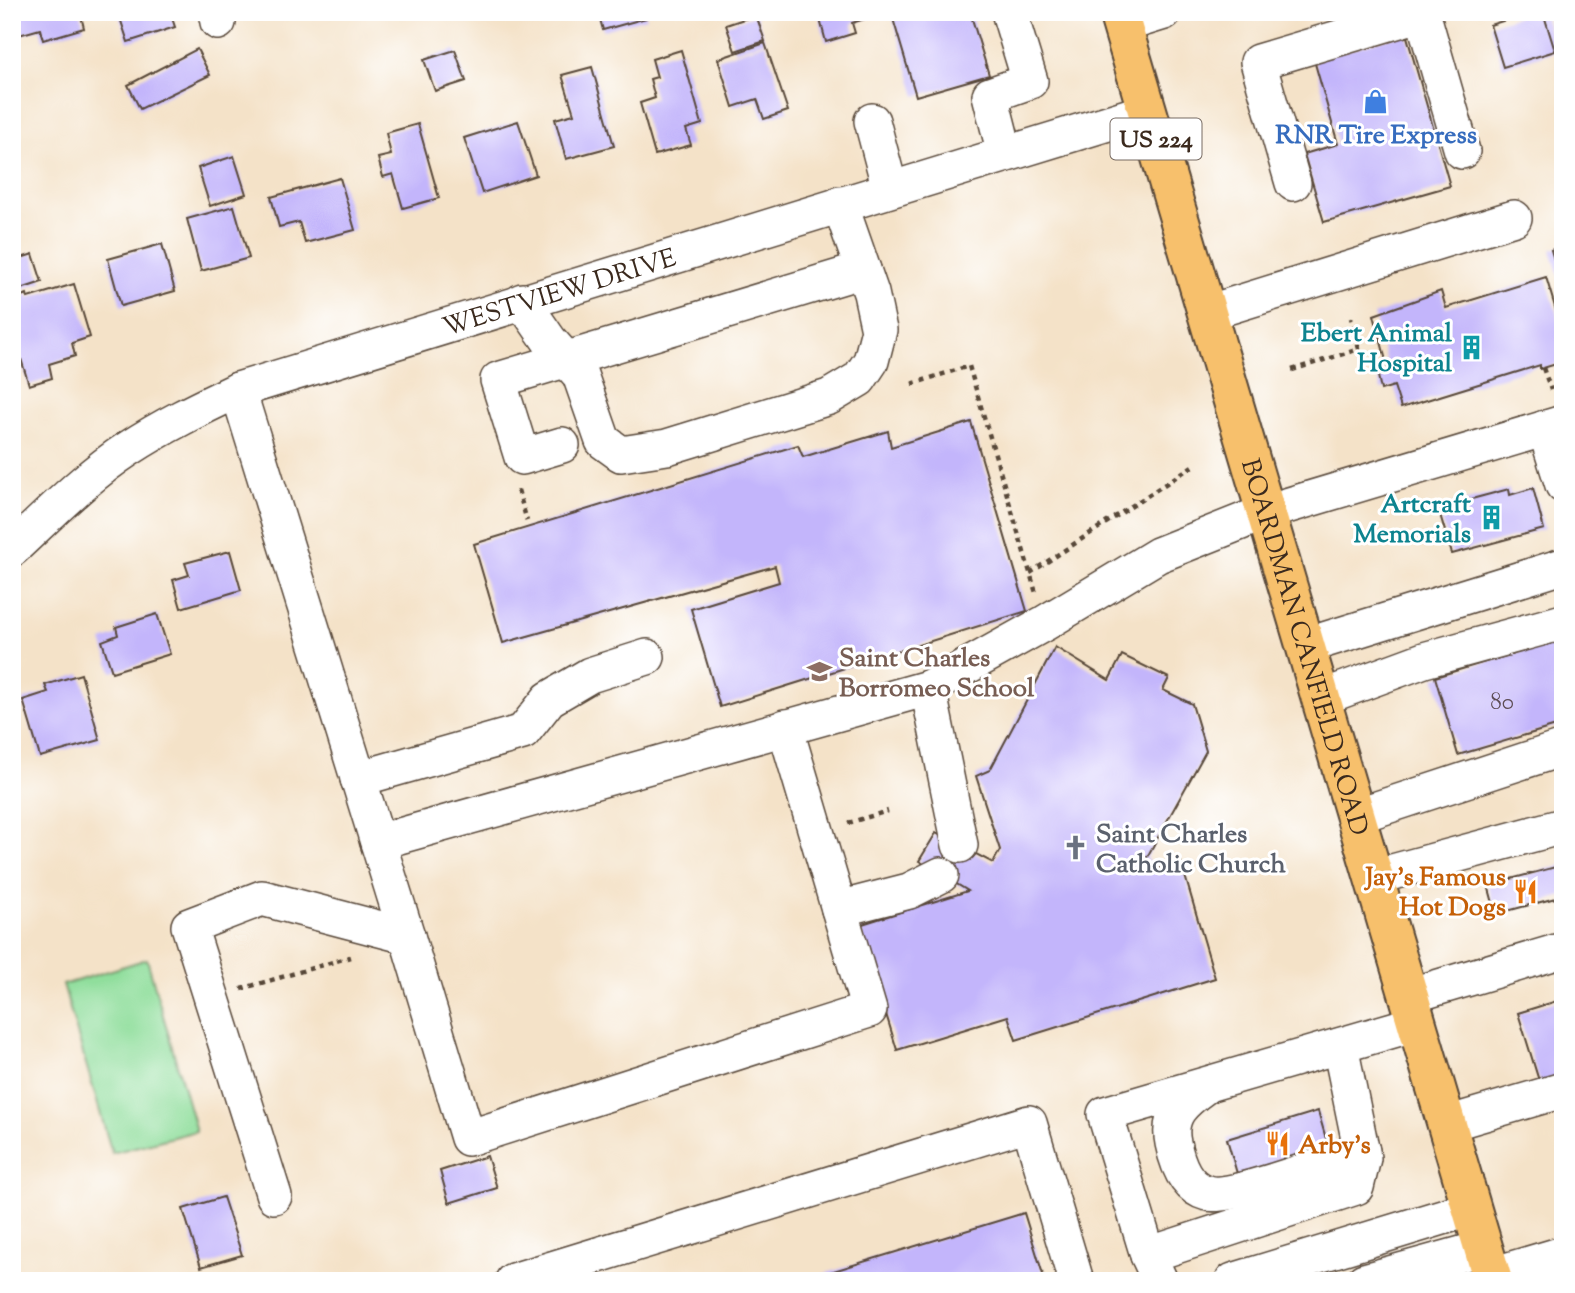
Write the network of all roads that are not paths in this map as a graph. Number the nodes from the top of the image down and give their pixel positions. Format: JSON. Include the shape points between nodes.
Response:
{"nodes":[{"id":1,"x":1009,"y":12,"type":"edge"},
{"id":2,"x":1164,"y":12,"type":"edge"},
{"id":3,"x":1422,"y":13,"type":"edge"},
{"id":4,"x":1120,"y":19,"type":"edge"},
{"id":5,"x":1147,"y":111,"type":"junction"},
{"id":6,"x":872,"y":121,"type":"dead end"},
{"id":7,"x":1462,"y":151,"type":"dead end"},
{"id":8,"x":1004,"y":154,"type":"junction"},
{"id":9,"x":1293,"y":183,"type":"dead end"},
{"id":10,"x":890,"y":189,"type":"junction"},
{"id":11,"x":840,"y":204,"type":"junction"},
{"id":12,"x":1514,"y":218,"type":"dead end"},
{"id":13,"x":863,"y":270,"type":"junction"},
{"id":14,"x":522,"y":301,"type":"junction"},
{"id":15,"x":1207,"y":313,"type":"junction"},
{"id":16,"x":566,"y":360,"type":"junction"},
{"id":17,"x":238,"y":390,"type":"junction"},
{"id":18,"x":1554,"y":426,"type":"edge"},
{"id":19,"x":562,"y":444,"type":"dead end"},
{"id":20,"x":1563,"y":485,"type":"edge"},
{"id":21,"x":1266,"y":512,"type":"junction"},
{"id":22,"x":12,"y":549,"type":"edge"},
{"id":23,"x":1563,"y":566,"type":"edge"},
{"id":24,"x":1563,"y":622,"type":"edge"},
{"id":25,"x":1306,"y":646,"type":"junction"},
{"id":26,"x":647,"y":657,"type":"dead end"},
{"id":27,"x":928,"y":688,"type":"junction"},
{"id":28,"x":1321,"y":698,"type":"junction"},
{"id":29,"x":785,"y":726,"type":"junction"},
{"id":30,"x":1563,"y":748,"type":"edge"},
{"id":31,"x":358,"y":779,"type":"junction"},
{"id":32,"x":1356,"y":816,"type":"junction"},
{"id":33,"x":1563,"y":826,"type":"edge"},
{"id":34,"x":378,"y":842,"type":"junction"},
{"id":35,"x":960,"y":845,"type":"dead end"},
{"id":36,"x":941,"y":875,"type":"dead end"},
{"id":37,"x":1374,"y":877,"type":"junction"},
{"id":38,"x":839,"y":909,"type":"junction"},
{"id":39,"x":407,"y":936,"type":"junction"},
{"id":40,"x":1563,"y":950,"type":"edge"},
{"id":41,"x":1413,"y":1009,"type":"junction"},
{"id":42,"x":1340,"y":1046,"type":"junction"},
{"id":43,"x":1206,"y":1085,"type":"junction"},
{"id":44,"x":1563,"y":1090,"type":"edge"},
{"id":45,"x":1447,"y":1124,"type":"junction"},
{"id":46,"x":1362,"y":1151,"type":"junction"},
{"id":47,"x":274,"y":1196,"type":"dead end"},
{"id":48,"x":1472,"y":1208,"type":"junction"},
{"id":49,"x":1563,"y":1254,"type":"edge"},
{"id":50,"x":1154,"y":1268,"type":"edge"},
{"id":51,"x":1490,"y":1268,"type":"edge"},
{"id":52,"x":1367,"y":1280,"type":"edge"},
{"id":53,"x":513,"y":1281,"type":"edge"},
{"id":54,"x":1076,"y":1281,"type":"edge"},
{"id":55,"x":1233,"y":1281,"type":"edge"}],
"edges":[{"from":1,"to":8,"type":"street","via":[[1030,81],[990,95]]},
{"from":2,"to":4,"type":"street"},
{"from":3,"to":7,"type":"street"},
{"from":3,"to":9,"type":"street","via":[[1258,62]]},
{"from":4,"to":5,"type":"main road","name":"BOARDMAN CANFIELD ROAD","number":"US 224"},
{"from":5,"to":8,"type":"street","name":"WESTVIEW DRIVE"},
{"from":5,"to":15,"type":"main road","name":"BOARDMAN CANFIELD ROAD","number":"US 224"},
{"from":6,"to":10,"type":"street"},
{"from":8,"to":10,"type":"street","name":"WESTVIEW DRIVE"},
{"from":10,"to":11,"type":"street","name":"WESTVIEW DRIVE"},
{"from":11,"to":13,"type":"street"},
{"from":11,"to":14,"type":"street","name":"WESTVIEW DRIVE"},
{"from":12,"to":15,"type":"street"},
{"from":13,"to":16,"type":"street"},
{"from":13,"to":16,"type":"street","via":[[879,330],[871,361],[859,379],[829,397],[680,443],[621,454],[603,441],[580,375]]},
{"from":14,"to":16,"type":"street"},
{"from":14,"to":17,"type":"street","name":"WESTVIEW DRIVE"},
{"from":15,"to":21,"type":"main road","name":"BOARDMAN CANFIELD ROAD","number":"US 224"},
{"from":16,"to":19,"type":"street","via":[[498,380],[522,457]]},
{"from":17,"to":22,"type":"street","name":"WESTVIEW DRIVE","via":[[126,450]]},
{"from":17,"to":31,"type":"street"},
{"from":18,"to":20,"type":"street"},
{"from":18,"to":21,"type":"street"},
{"from":21,"to":25,"type":"main road","name":"BOARDMAN CANFIELD ROAD","number":"US 224"},
{"from":21,"to":27,"type":"street","via":[[1158,555]]},
{"from":23,"to":25,"type":"street"},
{"from":24,"to":28,"type":"street","via":[[1424,660]]},
{"from":25,"to":28,"type":"main road","name":"BOARDMAN CANFIELD ROAD","number":"US 224"},
{"from":26,"to":31,"type":"street","via":[[590,675],[549,699],[523,732]]},
{"from":27,"to":29,"type":"street"},
{"from":27,"to":35,"type":"street"},
{"from":28,"to":32,"type":"main road","name":"BOARDMAN CANFIELD ROAD","number":"US 224"},
{"from":29,"to":34,"type":"street"},
{"from":29,"to":38,"type":"street"},
{"from":30,"to":32,"type":"street"},
{"from":31,"to":34,"type":"street"},
{"from":32,"to":37,"type":"main road","name":"BOARDMAN CANFIELD ROAD","number":"US 224"},
{"from":33,"to":37,"type":"street"},
{"from":34,"to":39,"type":"street"},
{"from":36,"to":38,"type":"street","via":[[909,891]]},
{"from":37,"to":41,"type":"main road","name":"BOARDMAN CANFIELD ROAD","number":"US 224"},
{"from":38,"to":39,"type":"street","via":[[869,1010],[468,1138]]},
{"from":39,"to":47,"type":"street","via":[[262,898],[190,926]]},
{"from":40,"to":41,"type":"street"},
{"from":41,"to":42,"type":"street"},
{"from":41,"to":45,"type":"main road","name":"BOARDMAN CANFIELD ROAD","number":"US 224"},
{"from":42,"to":43,"type":"street"},
{"from":42,"to":46,"type":"street"},
{"from":43,"to":46,"type":"street","via":[[1172,1117],[1171,1134],[1176,1159],[1188,1182],[1208,1194],[1237,1190]]},
{"from":43,"to":50,"type":"street","via":[[1105,1114]]},
{"from":44,"to":45,"type":"street"},
{"from":45,"to":48,"type":"main road","name":"BOARDMAN CANFIELD ROAD","number":"US 224"},
{"from":46,"to":50,"type":"street","via":[[1356,1187]]},
{"from":48,"to":51,"type":"main road","name":"BOARDMAN CANFIELD ROAD","number":"US 224"},
{"from":48,"to":55,"type":"street"},
{"from":49,"to":51,"type":"street"},
{"from":51,"to":52,"type":"street"},
{"from":53,"to":54,"type":"street","via":[[1029,1123]]}]}
